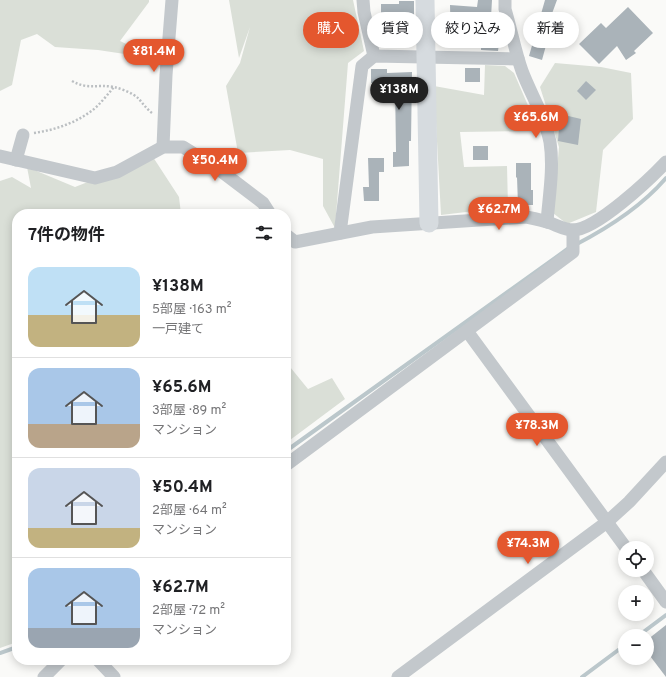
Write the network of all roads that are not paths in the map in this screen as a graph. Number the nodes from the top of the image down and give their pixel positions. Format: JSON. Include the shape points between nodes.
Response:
{"nodes":[{"id":1,"x":172,"y":0,"type":"edge"},
{"id":2,"x":363,"y":0,"type":"edge"},
{"id":3,"x":425,"y":0,"type":"edge"},
{"id":4,"x":505,"y":0,"type":"edge"},
{"id":5,"x":374,"y":56,"type":"junction"},
{"id":6,"x":426,"y":57,"type":"junction"},
{"id":7,"x":518,"y":59,"type":"junction"},
{"id":8,"x":23,"y":135,"type":"road end"},
{"id":9,"x":163,"y":147,"type":"junction"},
{"id":10,"x":0,"y":156,"type":"edge"},
{"id":11,"x":16,"y":160,"type":"junction"},
{"id":12,"x":666,"y":162,"type":"edge"},
{"id":13,"x":267,"y":209,"type":"edge"},
{"id":14,"x":547,"y":222,"type":"junction"},
{"id":15,"x":429,"y":223,"type":"junction"},
{"id":16,"x":573,"y":230,"type":"junction"},
{"id":17,"x":340,"y":233,"type":"junction"},
{"id":18,"x":291,"y":239,"type":"edge"},
{"id":19,"x":467,"y":331,"type":"junction"},
{"id":20,"x":291,"y":461,"type":"edge"},
{"id":21,"x":666,"y":462,"type":"edge"},
{"id":22,"x":607,"y":522,"type":"junction"},
{"id":23,"x":621,"y":541,"type":"edge"},
{"id":24,"x":648,"y":577,"type":"edge"},
{"id":25,"x":666,"y":602,"type":"edge"},
{"id":26,"x":56,"y":665,"type":"edge"},
{"id":27,"x":103,"y":665,"type":"edge"},
{"id":28,"x":44,"y":677,"type":"edge"},
{"id":29,"x":114,"y":677,"type":"edge"},
{"id":30,"x":398,"y":677,"type":"edge"}],
"edges":[{"from":1,"to":9,"type":"street"},
{"from":2,"to":5,"type":"street"},
{"from":3,"to":6,"type":"street"},
{"from":4,"to":7,"type":"street"},
{"from":5,"to":6,"type":"street"},
{"from":5,"to":17,"type":"street","via":[[362,66]]},
{"from":6,"to":7,"type":"street"},
{"from":6,"to":15,"type":"street"},
{"from":7,"to":14,"type":"street","via":[[542,115],[550,142],[552,166]]},
{"from":8,"to":11,"type":"street"},
{"from":9,"to":11,"type":"street","via":[[117,172],[95,178]]},
{"from":9,"to":13,"type":"street","via":[[183,147],[217,168],[263,203]]},
{"from":10,"to":11,"type":"street"},
{"from":12,"to":16,"type":"street","via":[[648,181],[615,208],[587,227]]},
{"from":14,"to":15,"type":"street","via":[[526,217]]},
{"from":14,"to":16,"type":"street"},
{"from":15,"to":17,"type":"street","via":[[372,227]]},
{"from":16,"to":19,"type":"street","via":[[573,252]]},
{"from":17,"to":18,"type":"street","via":[[295,242]]},
{"from":19,"to":20,"type":"street"},
{"from":19,"to":22,"type":"street"},
{"from":21,"to":22,"type":"street"},
{"from":22,"to":23,"type":"street"},
{"from":22,"to":30,"type":"street"},
{"from":24,"to":25,"type":"street"},
{"from":26,"to":28,"type":"street"},
{"from":27,"to":29,"type":"street"}]}
